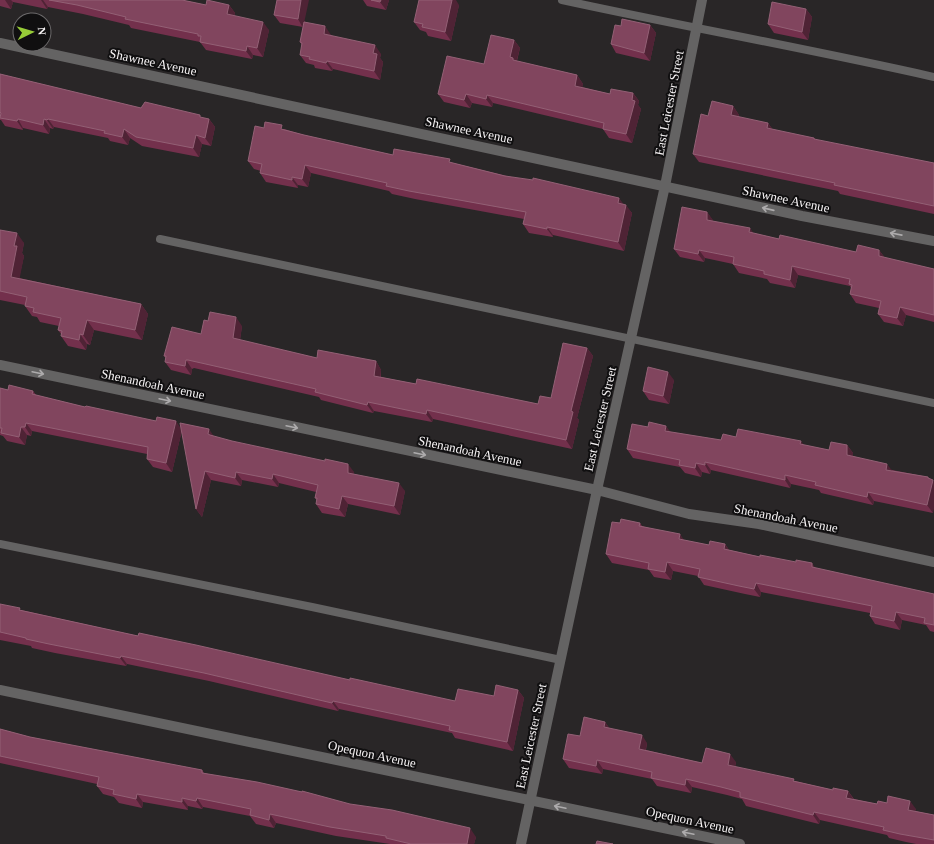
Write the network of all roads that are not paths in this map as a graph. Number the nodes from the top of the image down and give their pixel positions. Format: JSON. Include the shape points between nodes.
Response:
{"nodes":[{"id":1,"x":562,"y":0,"type":"edge"},
{"id":2,"x":702,"y":0,"type":"edge"},
{"id":3,"x":697,"y":29,"type":"junction"},
{"id":4,"x":0,"y":43,"type":"edge"},
{"id":5,"x":934,"y":77,"type":"edge"},
{"id":6,"x":666,"y":186,"type":"junction"},
{"id":7,"x":160,"y":239,"type":"dead end"},
{"id":8,"x":934,"y":241,"type":"edge"},
{"id":9,"x":631,"y":339,"type":"junction"},
{"id":10,"x":0,"y":365,"type":"edge"},
{"id":11,"x":934,"y":403,"type":"edge"},
{"id":12,"x":597,"y":490,"type":"junction"},
{"id":13,"x":0,"y":544,"type":"edge"},
{"id":14,"x":934,"y":562,"type":"edge"},
{"id":15,"x":560,"y":660,"type":"junction"},
{"id":16,"x":0,"y":690,"type":"edge"},
{"id":17,"x":530,"y":801,"type":"junction"},
{"id":18,"x":520,"y":844,"type":"edge"},
{"id":19,"x":740,"y":844,"type":"edge"}],
"edges":[{"from":1,"to":3,"type":"lane"},
{"from":2,"to":3,"type":"street","name":"East Leicester Street"},
{"from":3,"to":5,"type":"lane","via":[[851,58]]},
{"from":3,"to":6,"type":"street","name":"East Leicester Street"},
{"from":4,"to":6,"type":"street","name":"Shawnee Avenue"},
{"from":8,"to":6,"type":"street","name":"Shawnee Avenue","one_way":true,"via":[[802,216]]},
{"from":6,"to":9,"type":"street","name":"East Leicester Street"},
{"from":7,"to":9,"type":"lane"},
{"from":9,"to":11,"type":"lane"},
{"from":9,"to":12,"type":"street","name":"East Leicester Street"},
{"from":10,"to":12,"type":"street","name":"Shenandoah Avenue","one_way":true},
{"from":12,"to":14,"type":"street","name":"Shenandoah Avenue","via":[[689,514],[759,524]]},
{"from":12,"to":15,"type":"street","name":"East Leicester Street"},
{"from":13,"to":15,"type":"lane","via":[[320,608]]},
{"from":15,"to":17,"type":"street","name":"East Leicester Street"},
{"from":16,"to":17,"type":"street","name":"Opequon Avenue"},
{"from":17,"to":18,"type":"street","name":"East Leicester Street"},
{"from":19,"to":17,"type":"street","name":"Opequon Avenue","one_way":true}]}
